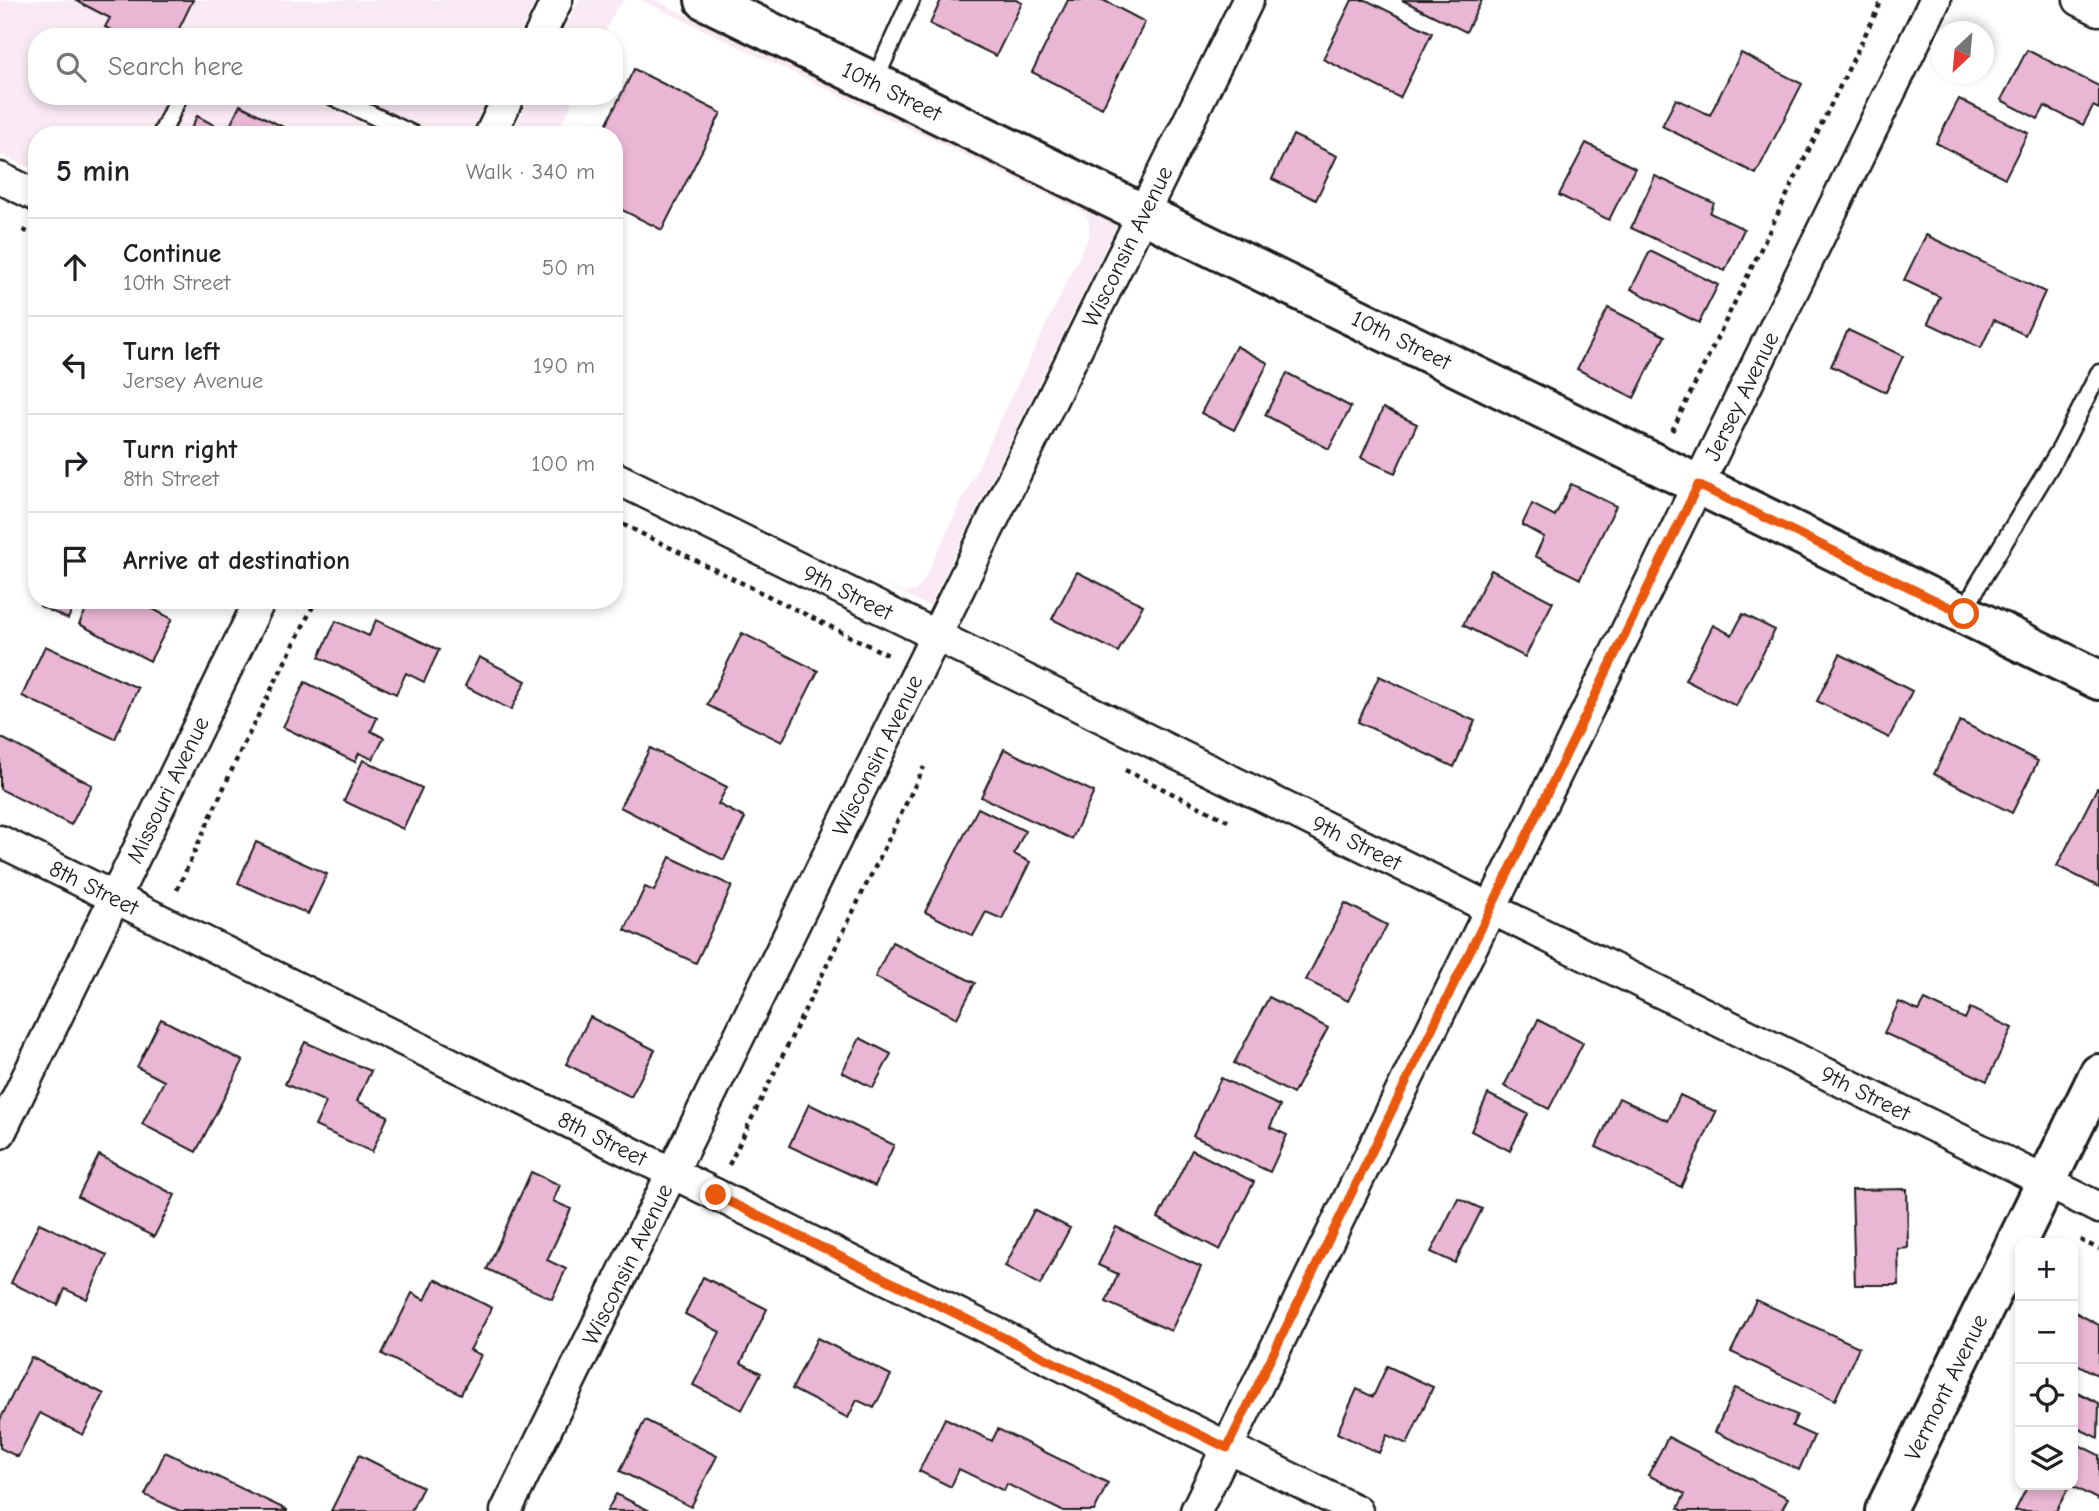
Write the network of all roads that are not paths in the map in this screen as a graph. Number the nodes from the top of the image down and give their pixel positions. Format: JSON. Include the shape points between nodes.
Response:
{"nodes":[{"id":1,"x":557,"y":0,"type":"edge"},
{"id":2,"x":705,"y":0,"type":"edge"},
{"id":3,"x":911,"y":0,"type":"edge"},
{"id":4,"x":1248,"y":0,"type":"edge"},
{"id":5,"x":1935,"y":0,"type":"edge"},
{"id":6,"x":2079,"y":0,"type":"edge"},
{"id":7,"x":2099,"y":10,"type":"edge"},
{"id":8,"x":543,"y":28,"type":"edge"},
{"id":9,"x":874,"y":82,"type":"junction"},
{"id":10,"x":176,"y":105,"type":"edge"},
{"id":11,"x":350,"y":105,"type":"edge"},
{"id":12,"x":505,"y":105,"type":"edge"},
{"id":13,"x":165,"y":126,"type":"edge"},
{"id":14,"x":395,"y":126,"type":"edge"},
{"id":15,"x":494,"y":126,"type":"edge"},
{"id":16,"x":0,"y":178,"type":"edge"},
{"id":17,"x":28,"y":192,"type":"edge"},
{"id":18,"x":1144,"y":213,"type":"junction"},
{"id":19,"x":2099,"y":373,"type":"edge"},
{"id":20,"x":623,"y":481,"type":"edge"},
{"id":21,"x":1698,"y":485,"type":"junction"},
{"id":22,"x":256,"y":609,"type":"edge"},
{"id":23,"x":1964,"y":614,"type":"junction"},
{"id":24,"x":936,"y":634,"type":"junction"},
{"id":25,"x":2099,"y":680,"type":"edge"},
{"id":26,"x":0,"y":841,"type":"edge"},
{"id":27,"x":115,"y":896,"type":"junction"},
{"id":28,"x":1490,"y":908,"type":"junction"},
{"id":29,"x":2099,"y":1074,"type":"edge"},
{"id":30,"x":0,"y":1133,"type":"edge"},
{"id":31,"x":673,"y":1174,"type":"junction"},
{"id":32,"x":2046,"y":1182,"type":"junction"},
{"id":33,"x":2099,"y":1208,"type":"edge"},
{"id":34,"x":1227,"y":1448,"type":"junction"},
{"id":35,"x":506,"y":1511,"type":"edge"},
{"id":36,"x":1196,"y":1511,"type":"edge"},
{"id":37,"x":1357,"y":1511,"type":"edge"},
{"id":38,"x":1885,"y":1511,"type":"edge"}],
"edges":[{"from":1,"to":8,"type":"street"},
{"from":2,"to":9,"type":"street","name":"10th Street"},
{"from":3,"to":9,"type":"lane"},
{"from":4,"to":18,"type":"street","name":"Wisconsin Avenue"},
{"from":5,"to":21,"type":"street","name":"Jersey Avenue"},
{"from":6,"to":7,"type":"street"},
{"from":9,"to":18,"type":"street","name":"10th Street"},
{"from":10,"to":13,"type":"lane"},
{"from":11,"to":14,"type":"lane"},
{"from":12,"to":15,"type":"street"},
{"from":16,"to":17,"type":"street"},
{"from":18,"to":21,"type":"street","name":"10th Street"},
{"from":18,"to":24,"type":"street","name":"Wisconsin Avenue"},
{"from":19,"to":23,"type":"lane","via":[[2061,448]]},
{"from":20,"to":24,"type":"street","name":"9th Street"},
{"from":21,"to":23,"type":"street","name":"10th Street"},
{"from":21,"to":28,"type":"street","name":"Jersey Avenue"},
{"from":22,"to":27,"type":"street","name":"Missouri Avenue"},
{"from":23,"to":25,"type":"street","name":"10th Street"},
{"from":24,"to":28,"type":"street","name":"9th Street"},
{"from":24,"to":31,"type":"street","name":"Wisconsin Avenue"},
{"from":26,"to":27,"type":"street","name":"8th Street"},
{"from":27,"to":30,"type":"street","name":"Missouri Avenue"},
{"from":27,"to":31,"type":"street","name":"8th Street"},
{"from":28,"to":32,"type":"street","name":"9th Street"},
{"from":28,"to":34,"type":"street","name":"Jersey Avenue"},
{"from":29,"to":32,"type":"street","name":"Vermont Avenue"},
{"from":31,"to":34,"type":"street","name":"8th Street"},
{"from":31,"to":35,"type":"street","name":"Wisconsin Avenue"},
{"from":32,"to":33,"type":"street","name":"9th Street"},
{"from":32,"to":38,"type":"street","name":"Vermont Avenue"},
{"from":34,"to":36,"type":"street","name":"Jersey Avenue"},
{"from":34,"to":37,"type":"street","name":"8th Street"}]}
